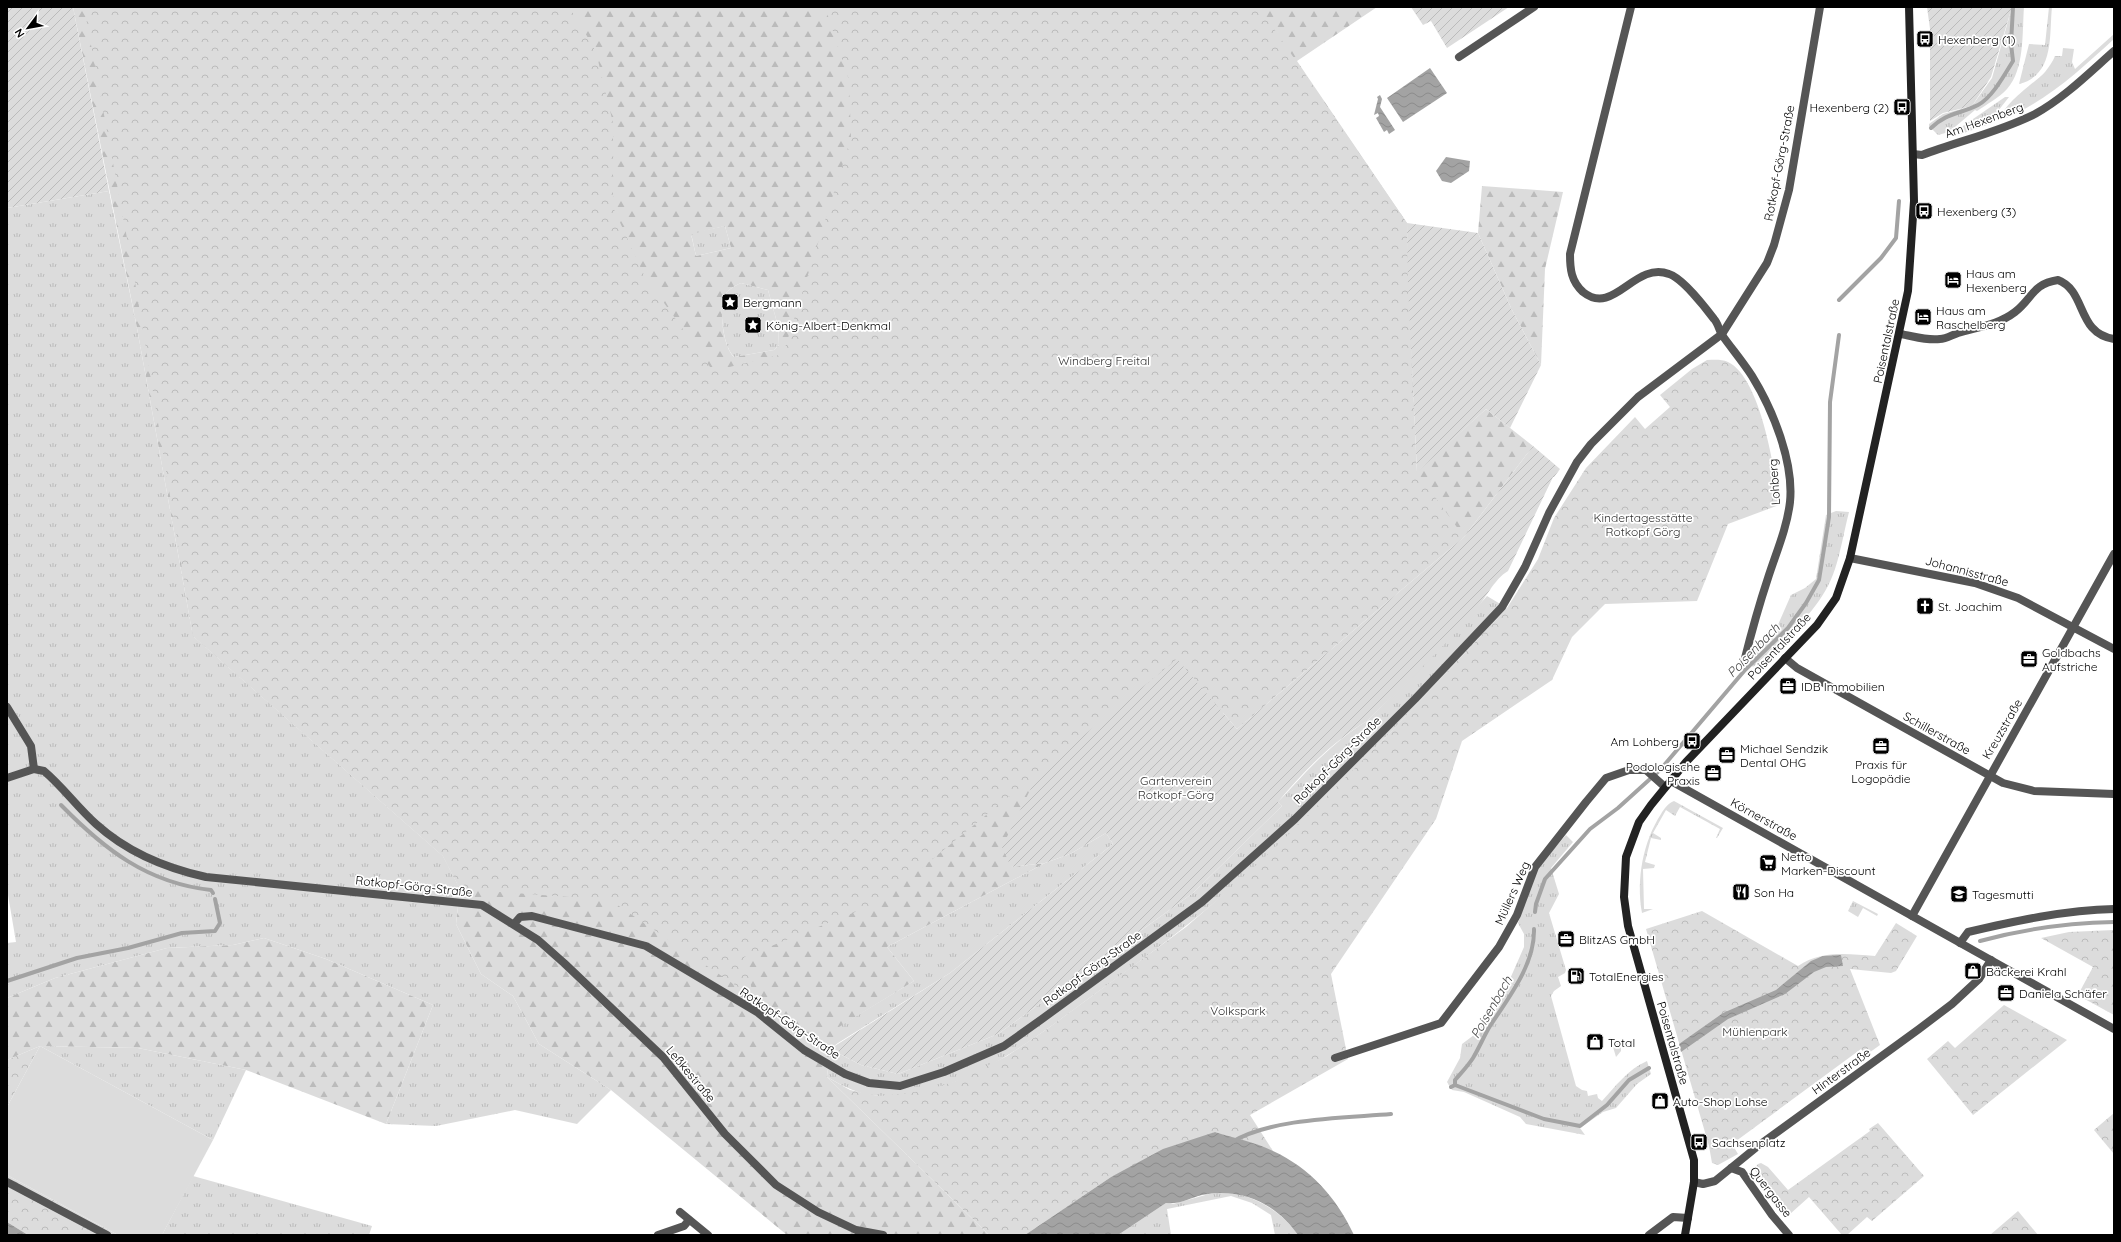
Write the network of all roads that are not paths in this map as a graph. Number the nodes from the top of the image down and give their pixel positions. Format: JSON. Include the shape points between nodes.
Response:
{"nodes":[{"id":1,"x":1534,"y":7,"type":"edge"},
{"id":2,"x":1631,"y":7,"type":"edge"},
{"id":3,"x":1820,"y":7,"type":"edge"},
{"id":4,"x":1909,"y":7,"type":"edge"},
{"id":5,"x":2114,"y":51,"type":"edge"},
{"id":6,"x":1459,"y":57,"type":"dead end"},
{"id":7,"x":1913,"y":154,"type":"junction"},
{"id":8,"x":1722,"y":334,"type":"junction"},
{"id":9,"x":1900,"y":334,"type":"junction"},
{"id":10,"x":2114,"y":339,"type":"edge"},
{"id":11,"x":2114,"y":554,"type":"edge"},
{"id":12,"x":1850,"y":558,"type":"junction"},
{"id":13,"x":2074,"y":627,"type":"junction"},
{"id":14,"x":2114,"y":649,"type":"edge"},
{"id":15,"x":1785,"y":658,"type":"junction"},
{"id":16,"x":1744,"y":662,"type":"dead end"},
{"id":17,"x":7,"y":708,"type":"edge"},
{"id":18,"x":34,"y":769,"type":"junction"},
{"id":19,"x":1990,"y":776,"type":"junction"},
{"id":20,"x":7,"y":778,"type":"edge"},
{"id":21,"x":1668,"y":784,"type":"junction"},
{"id":22,"x":2114,"y":794,"type":"edge"},
{"id":23,"x":2114,"y":909,"type":"edge"},
{"id":24,"x":1912,"y":916,"type":"junction"},
{"id":25,"x":514,"y":924,"type":"junction"},
{"id":26,"x":1960,"y":943,"type":"junction"},
{"id":27,"x":1991,"y":960,"type":"junction"},
{"id":28,"x":2114,"y":1029,"type":"edge"},
{"id":29,"x":1334,"y":1058,"type":"dead end"},
{"id":30,"x":1731,"y":1168,"type":"junction"},
{"id":31,"x":7,"y":1182,"type":"edge"},
{"id":32,"x":1694,"y":1182,"type":"junction"},
{"id":33,"x":680,"y":1212,"type":"dead end"},
{"id":34,"x":1688,"y":1218,"type":"junction"},
{"id":35,"x":689,"y":1220,"type":"junction"},
{"id":36,"x":855,"y":1232,"type":"edge"},
{"id":37,"x":107,"y":1235,"type":"edge"},
{"id":38,"x":658,"y":1235,"type":"edge"},
{"id":39,"x":708,"y":1235,"type":"edge"},
{"id":40,"x":883,"y":1235,"type":"edge"},
{"id":41,"x":1649,"y":1235,"type":"edge"},
{"id":42,"x":1685,"y":1235,"type":"edge"},
{"id":43,"x":1789,"y":1235,"type":"edge"}],
"edges":[{"from":1,"to":6,"type":"street"},
{"from":2,"to":8,"type":"street","name":"Lohberg","via":[[1570,254],[1570,272],[1576,286],[1589,296],[1600,299],[1613,295],[1648,272],[1671,274],[1714,319]]},
{"from":3,"to":8,"type":"street","name":"Rotkopf-Görg-Straße","via":[[1789,190],[1774,245],[1767,263]]},
{"from":4,"to":7,"type":"main road","name":"Poisentalstraße"},
{"from":5,"to":7,"type":"street","name":"Am Hexenberg","via":[[2063,95],[2036,113],[2012,124],[1922,155]]},
{"from":7,"to":9,"type":"main road","name":"Poisentalstraße","via":[[1912,254]]},
{"from":8,"to":16,"type":"street","name":"Lohberg","via":[[1742,360],[1765,399],[1785,453],[1790,501]]},
{"from":8,"to":25,"type":"street","name":"Rotkopf-Görg-Straße","via":[[1638,397],[1591,444],[1577,462],[1548,513],[1525,567],[1502,607],[1301,813],[1196,907],[1004,1046],[944,1072],[900,1086],[869,1083],[845,1074],[804,1050],[757,1012],[646,946],[532,916],[520,917]]},
{"from":9,"to":10,"type":"street","via":[[1941,339],[1986,327],[2017,311],[2041,284],[2058,280],[2071,287],[2086,320],[2095,332]]},
{"from":9,"to":12,"type":"main road","name":"Poisentalstraße"},
{"from":11,"to":13,"type":"street","name":"Kreuzstraße"},
{"from":12,"to":13,"type":"street","name":"Johannisstraße","via":[[1975,583],[2018,598]]},
{"from":12,"to":15,"type":"main road","name":"Poisentalstraße","via":[[1836,598],[1817,625]]},
{"from":13,"to":14,"type":"street","name":"Johannisstraße"},
{"from":13,"to":19,"type":"street","name":"Kreuzstraße"},
{"from":15,"to":19,"type":"street","name":"Schillerstraße","via":[[1796,668]]},
{"from":15,"to":21,"type":"main road","name":"Poisentalstraße"},
{"from":17,"to":18,"type":"street","via":[[31,746]]},
{"from":18,"to":20,"type":"street"},
{"from":18,"to":25,"type":"street","name":"Rotkopf-Görg-Straße","via":[[44,771],[96,824],[125,846],[178,871],[226,879],[482,905]]},
{"from":19,"to":22,"type":"street","name":"Schillerstraße","via":[[2003,783],[2034,791]]},
{"from":19,"to":24,"type":"street","name":"Kreuzstraße"},
{"from":21,"to":24,"type":"street","name":"Körnerstraße"},
{"from":21,"to":29,"type":"street","name":"Müllers Weg","via":[[1646,770],[1629,770],[1606,778],[1535,867],[1518,915],[1499,947],[1441,1023]]},
{"from":21,"to":32,"type":"main road","name":"Poisentalstraße","via":[[1639,822],[1632,838],[1626,857],[1624,897],[1637,960],[1694,1160]]},
{"from":23,"to":26,"type":"street","via":[[2054,915],[2003,924],[1968,932]]},
{"from":24,"to":26,"type":"street","name":"Körnerstraße"},
{"from":25,"to":36,"type":"street","name":"Leßkestraße","via":[[538,940],[663,1057],[726,1134],[776,1185]]},
{"from":26,"to":27,"type":"street","name":"Körnerstraße"},
{"from":27,"to":28,"type":"street","name":"Körnerstraße"},
{"from":27,"to":30,"type":"street","name":"Hinterstraße","via":[[1982,975],[1947,1007]]},
{"from":30,"to":32,"type":"street","name":"Hinterstraße","via":[[1715,1181],[1703,1184]]},
{"from":30,"to":43,"type":"street","name":"Quergasse","via":[[1742,1172]]},
{"from":31,"to":37,"type":"street"},
{"from":32,"to":34,"type":"main road","name":"Poisentalstraße"},
{"from":33,"to":35,"type":"street"},
{"from":34,"to":41,"type":"street","via":[[1673,1217]]},
{"from":34,"to":42,"type":"main road","name":"Poisentalstraße"},
{"from":35,"to":38,"type":"street","via":[[684,1226]]},
{"from":35,"to":39,"type":"street"},
{"from":36,"to":40,"type":"street","name":"Leßkestraße"}]}
